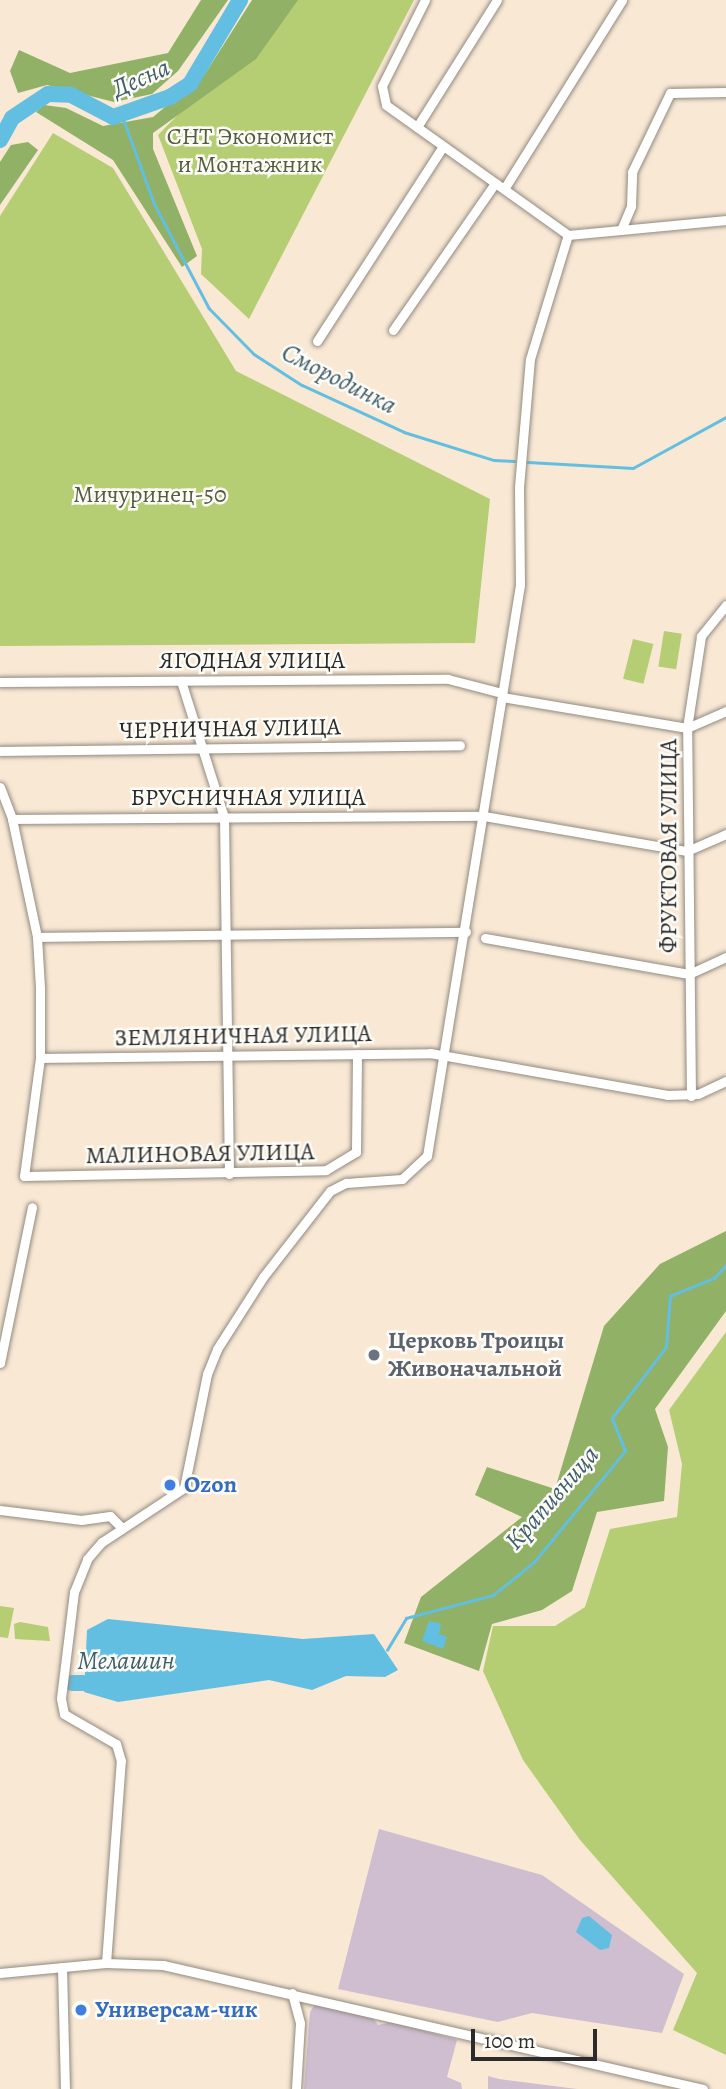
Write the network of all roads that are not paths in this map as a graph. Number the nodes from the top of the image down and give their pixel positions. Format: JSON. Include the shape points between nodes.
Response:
{"nodes":[{"id":1,"x":425,"y":0,"type":"edge"},
{"id":2,"x":496,"y":0,"type":"edge"},
{"id":3,"x":622,"y":0,"type":"edge"},
{"id":4,"x":726,"y":92,"type":"edge"},
{"id":5,"x":417,"y":127,"type":"junction"},
{"id":6,"x":443,"y":146,"type":"junction"},
{"id":7,"x":495,"y":183,"type":"junction"},
{"id":8,"x":504,"y":190,"type":"junction"},
{"id":9,"x":726,"y":220,"type":"edge"},
{"id":10,"x":621,"y":230,"type":"junction"},
{"id":11,"x":568,"y":236,"type":"junction"},
{"id":12,"x":393,"y":330,"type":"dead end"},
{"id":13,"x":317,"y":341,"type":"dead end"},
{"id":14,"x":726,"y":605,"type":"edge"},
{"id":15,"x":181,"y":681,"type":"junction"},
{"id":16,"x":0,"y":682,"type":"edge"},
{"id":17,"x":502,"y":695,"type":"junction"},
{"id":18,"x":726,"y":711,"type":"edge"},
{"id":19,"x":687,"y":728,"type":"junction"},
{"id":20,"x":460,"y":745,"type":"dead end"},
{"id":21,"x":203,"y":750,"type":"junction"},
{"id":22,"x":0,"y":751,"type":"edge"},
{"id":23,"x":0,"y":787,"type":"edge"},
{"id":24,"x":484,"y":816,"type":"junction"},
{"id":25,"x":224,"y":817,"type":"junction"},
{"id":26,"x":12,"y":819,"type":"junction"},
{"id":27,"x":726,"y":834,"type":"edge"},
{"id":28,"x":688,"y":851,"type":"junction"},
{"id":29,"x":466,"y":932,"type":"junction"},
{"id":30,"x":226,"y":935,"type":"junction"},
{"id":31,"x":37,"y":937,"type":"junction"},
{"id":32,"x":485,"y":938,"type":"dead end"},
{"id":33,"x":726,"y":957,"type":"edge"},
{"id":34,"x":689,"y":974,"type":"junction"},
{"id":35,"x":357,"y":1054,"type":"junction"},
{"id":36,"x":228,"y":1055,"type":"junction"},
{"id":37,"x":446,"y":1056,"type":"junction"},
{"id":38,"x":40,"y":1058,"type":"junction"},
{"id":39,"x":726,"y":1081,"type":"edge"},
{"id":40,"x":691,"y":1096,"type":"junction"},
{"id":41,"x":229,"y":1174,"type":"junction"},
{"id":42,"x":32,"y":1207,"type":"dead end"},
{"id":43,"x":0,"y":1363,"type":"edge"},
{"id":44,"x":0,"y":1510,"type":"edge"},
{"id":45,"x":122,"y":1528,"type":"junction"},
{"id":46,"x":106,"y":1963,"type":"junction"},
{"id":47,"x":62,"y":1967,"type":"junction"},
{"id":48,"x":0,"y":1973,"type":"edge"},
{"id":49,"x":292,"y":1993,"type":"junction"},
{"id":50,"x":65,"y":2089,"type":"edge"},
{"id":51,"x":296,"y":2089,"type":"edge"},
{"id":52,"x":703,"y":2089,"type":"edge"}],
"edges":[{"from":1,"to":5,"type":"street","via":[[382,86],[386,105]]},
{"from":2,"to":5,"type":"street"},
{"from":3,"to":8,"type":"street"},
{"from":4,"to":10,"type":"street","via":[[670,93],[632,172],[632,205]]},
{"from":5,"to":6,"type":"street"},
{"from":6,"to":7,"type":"street"},
{"from":6,"to":13,"type":"street"},
{"from":7,"to":8,"type":"street"},
{"from":7,"to":12,"type":"street"},
{"from":8,"to":11,"type":"street"},
{"from":9,"to":10,"type":"street"},
{"from":10,"to":11,"type":"street"},
{"from":11,"to":17,"type":"street","via":[[530,359],[519,487],[520,585]]},
{"from":14,"to":19,"type":"street","name":"ФРУКТОВАЯ УЛИЦА","via":[[701,636]]},
{"from":15,"to":16,"type":"street","name":"ЯГОДНАЯ УЛИЦА"},
{"from":15,"to":17,"type":"street","name":"ЯГОДНАЯ УЛИЦА","via":[[448,679]]},
{"from":15,"to":21,"type":"street"},
{"from":17,"to":19,"type":"street","name":"ЯГОДНАЯ УЛИЦА"},
{"from":17,"to":24,"type":"street"},
{"from":18,"to":19,"type":"street"},
{"from":19,"to":28,"type":"street","name":"ФРУКТОВАЯ УЛИЦА"},
{"from":20,"to":21,"type":"street","name":"ЧЕРНИЧНАЯ УЛИЦА"},
{"from":21,"to":22,"type":"street","name":"ЧЕРНИЧНАЯ УЛИЦА"},
{"from":21,"to":25,"type":"street"},
{"from":23,"to":26,"type":"street"},
{"from":24,"to":25,"type":"street","name":"БРУСНИЧНАЯ УЛИЦА"},
{"from":24,"to":28,"type":"street","name":"БРУСНИЧНАЯ УЛИЦА"},
{"from":24,"to":29,"type":"street"},
{"from":25,"to":26,"type":"street","name":"БРУСНИЧНАЯ УЛИЦА"},
{"from":25,"to":30,"type":"street"},
{"from":26,"to":31,"type":"street"},
{"from":27,"to":28,"type":"street"},
{"from":28,"to":34,"type":"street","name":"ФРУКТОВАЯ УЛИЦА"},
{"from":29,"to":30,"type":"street"},
{"from":29,"to":37,"type":"street"},
{"from":30,"to":31,"type":"street"},
{"from":30,"to":36,"type":"street"},
{"from":31,"to":38,"type":"street"},
{"from":32,"to":34,"type":"street"},
{"from":33,"to":34,"type":"street"},
{"from":34,"to":40,"type":"street","name":"ФРУКТОВАЯ УЛИЦА"},
{"from":35,"to":36,"type":"street","name":"ЗЕМЛЯНИЧНАЯ УЛИЦА"},
{"from":35,"to":37,"type":"street","name":"ЗЕМЛЯНИЧНАЯ УЛИЦА"},
{"from":35,"to":41,"type":"street","name":"МАЛИНОВАЯ УЛИЦА","via":[[356,1152],[345,1163],[326,1170]]},
{"from":36,"to":38,"type":"street","name":"ЗЕМЛЯНИЧНАЯ УЛИЦА"},
{"from":36,"to":41,"type":"street"},
{"from":37,"to":40,"type":"street","via":[[646,1093]]},
{"from":37,"to":45,"type":"street","via":[[427,1156],[414,1174],[402,1179],[345,1182],[330,1191],[263,1277],[217,1349],[207,1374],[184,1488]]},
{"from":38,"to":41,"type":"street","name":"МАЛИНОВАЯ УЛИЦА","via":[[24,1176]]},
{"from":39,"to":40,"type":"street"},
{"from":42,"to":43,"type":"street"},
{"from":44,"to":45,"type":"street","via":[[81,1520],[110,1517]]},
{"from":45,"to":46,"type":"street","via":[[87,1559],[74,1592],[61,1698],[64,1714],[116,1745],[121,1761]]},
{"from":46,"to":47,"type":"street"},
{"from":46,"to":49,"type":"street","via":[[163,1965]]},
{"from":47,"to":48,"type":"street"},
{"from":47,"to":50,"type":"street"},
{"from":49,"to":51,"type":"street","via":[[300,2023]]},
{"from":49,"to":52,"type":"street"}]}
